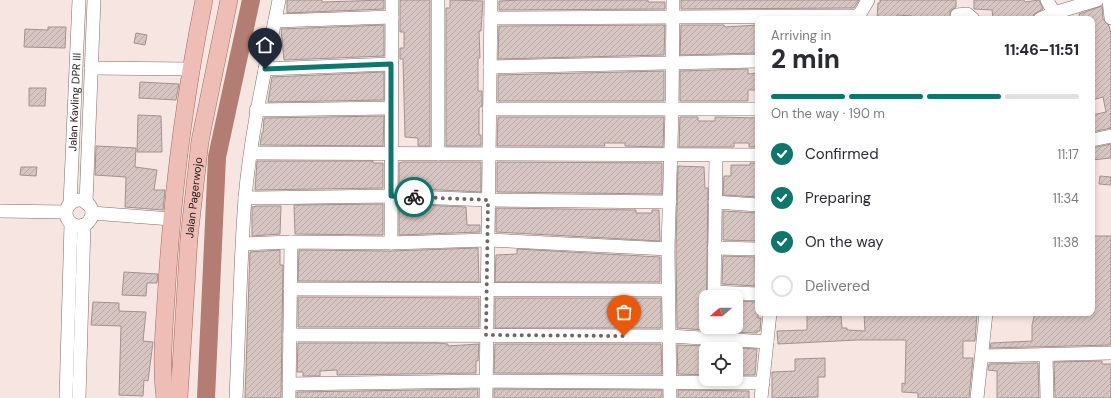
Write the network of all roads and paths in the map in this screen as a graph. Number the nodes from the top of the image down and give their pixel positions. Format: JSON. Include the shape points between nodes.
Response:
{"nodes":[{"id":1,"x":79,"y":0,"type":"edge"},
{"id":2,"x":94,"y":0,"type":"edge"},
{"id":3,"x":204,"y":0,"type":"edge"},
{"id":4,"x":229,"y":0,"type":"edge"},
{"id":5,"x":279,"y":0,"type":"edge"},
{"id":6,"x":392,"y":0,"type":"edge"},
{"id":7,"x":438,"y":0,"type":"edge"},
{"id":8,"x":491,"y":0,"type":"edge"},
{"id":9,"x":673,"y":0,"type":"edge"},
{"id":10,"x":868,"y":0,"type":"edge"},
{"id":11,"x":1047,"y":0,"type":"edge"},
{"id":12,"x":1097,"y":0,"type":"edge"},
{"id":13,"x":1109,"y":0,"type":"edge"},
{"id":14,"x":1054,"y":13,"type":"junction"},
{"id":15,"x":957,"y":15,"type":"dead end"},
{"id":16,"x":859,"y":16,"type":"edge"},
{"id":17,"x":969,"y":16,"type":"edge"},
{"id":18,"x":1047,"y":16,"type":"edge"},
{"id":19,"x":392,"y":17,"type":"junction"},
{"id":20,"x":672,"y":17,"type":"junction"},
{"id":21,"x":755,"y":17,"type":"edge"},
{"id":22,"x":491,"y":18,"type":"junction"},
{"id":23,"x":1111,"y":18,"type":"edge"},
{"id":24,"x":275,"y":21,"type":"junction"},
{"id":25,"x":755,"y":61,"type":"edge"},
{"id":26,"x":672,"y":63,"type":"junction"},
{"id":27,"x":391,"y":64,"type":"junction"},
{"id":28,"x":490,"y":67,"type":"junction"},
{"id":29,"x":91,"y":68,"type":"junction"},
{"id":30,"x":190,"y":69,"type":"junction"},
{"id":31,"x":265,"y":69,"type":"junction"},
{"id":32,"x":392,"y":108,"type":"junction"},
{"id":33,"x":489,"y":109,"type":"junction"},
{"id":34,"x":672,"y":109,"type":"junction"},
{"id":35,"x":256,"y":110,"type":"junction"},
{"id":36,"x":755,"y":110,"type":"edge"},
{"id":37,"x":1111,"y":136,"type":"edge"},
{"id":38,"x":1095,"y":139,"type":"edge"},
{"id":39,"x":250,"y":153,"type":"junction"},
{"id":40,"x":489,"y":153,"type":"junction"},
{"id":41,"x":392,"y":154,"type":"junction"},
{"id":42,"x":438,"y":154,"type":"junction"},
{"id":43,"x":671,"y":156,"type":"junction"},
{"id":44,"x":716,"y":156,"type":"junction"},
{"id":45,"x":755,"y":156,"type":"edge"},
{"id":46,"x":391,"y":196,"type":"junction"},
{"id":47,"x":245,"y":198,"type":"junction"},
{"id":48,"x":488,"y":200,"type":"junction"},
{"id":49,"x":670,"y":202,"type":"junction"},
{"id":50,"x":715,"y":202,"type":"junction"},
{"id":51,"x":755,"y":205,"type":"edge"},
{"id":52,"x":89,"y":208,"type":"junction"},
{"id":53,"x":0,"y":211,"type":"edge"},
{"id":54,"x":73,"y":216,"type":"junction"},
{"id":55,"x":171,"y":219,"type":"junction"},
{"id":56,"x":488,"y":240,"type":"junction"},
{"id":57,"x":291,"y":242,"type":"junction"},
{"id":58,"x":391,"y":243,"type":"junction"},
{"id":59,"x":242,"y":244,"type":"junction"},
{"id":60,"x":714,"y":248,"type":"junction"},
{"id":61,"x":668,"y":249,"type":"junction"},
{"id":62,"x":755,"y":249,"type":"edge"},
{"id":63,"x":290,"y":289,"type":"junction"},
{"id":64,"x":487,"y":289,"type":"junction"},
{"id":65,"x":668,"y":290,"type":"junction"},
{"id":66,"x":714,"y":290,"type":"edge"},
{"id":67,"x":743,"y":294,"type":"edge"},
{"id":68,"x":755,"y":294,"type":"edge"},
{"id":69,"x":770,"y":316,"type":"edge"},
{"id":70,"x":986,"y":316,"type":"edge"},
{"id":71,"x":164,"y":333,"type":"junction"},
{"id":72,"x":182,"y":333,"type":"junction"},
{"id":73,"x":699,"y":333,"type":"edge"},
{"id":74,"x":724,"y":334,"type":"edge"},
{"id":75,"x":290,"y":335,"type":"junction"},
{"id":76,"x":486,"y":335,"type":"junction"},
{"id":77,"x":669,"y":336,"type":"junction"},
{"id":78,"x":767,"y":342,"type":"junction"},
{"id":79,"x":1111,"y":353,"type":"edge"},
{"id":80,"x":1046,"y":355,"type":"junction"},
{"id":81,"x":982,"y":356,"type":"junction"},
{"id":82,"x":487,"y":380,"type":"junction"},
{"id":83,"x":670,"y":382,"type":"junction"},
{"id":84,"x":763,"y":383,"type":"junction"},
{"id":85,"x":289,"y":384,"type":"junction"},
{"id":86,"x":66,"y":398,"type":"edge"},
{"id":87,"x":79,"y":398,"type":"edge"},
{"id":88,"x":165,"y":398,"type":"edge"},
{"id":89,"x":179,"y":398,"type":"edge"},
{"id":90,"x":236,"y":398,"type":"edge"},
{"id":91,"x":289,"y":398,"type":"edge"},
{"id":92,"x":486,"y":398,"type":"edge"},
{"id":93,"x":670,"y":398,"type":"edge"},
{"id":94,"x":761,"y":398,"type":"edge"},
{"id":95,"x":977,"y":398,"type":"edge"},
{"id":96,"x":1047,"y":398,"type":"edge"}],
"edges":[{"from":1,"to":54,"type":"street","name":"Jalan Kavling DPR III"},
{"from":2,"to":29,"type":"street","name":"Jalan Kavling DPR III"},
{"from":3,"to":30,"type":"main road","name":"Jalan Pagerwojo"},
{"from":4,"to":72,"type":"main road","name":"Jalan Pagerwojo","via":[[200,141]]},
{"from":5,"to":24,"type":"street"},
{"from":6,"to":19,"type":"street"},
{"from":7,"to":42,"type":"street"},
{"from":8,"to":22,"type":"street"},
{"from":9,"to":20,"type":"street"},
{"from":10,"to":16,"type":"street"},
{"from":11,"to":14,"type":"street"},
{"from":12,"to":14,"type":"street"},
{"from":13,"to":23,"type":"street"},
{"from":14,"to":18,"type":"street"},
{"from":15,"to":17,"type":"street"},
{"from":19,"to":24,"type":"street"},
{"from":19,"to":27,"type":"street"},
{"from":20,"to":21,"type":"street"},
{"from":20,"to":22,"type":"street"},
{"from":20,"to":26,"type":"street"},
{"from":22,"to":28,"type":"street"},
{"from":24,"to":31,"type":"street"},
{"from":25,"to":26,"type":"street"},
{"from":26,"to":28,"type":"street"},
{"from":26,"to":34,"type":"street"},
{"from":27,"to":31,"type":"street"},
{"from":27,"to":32,"type":"street"},
{"from":28,"to":33,"type":"street"},
{"from":29,"to":30,"type":"street"},
{"from":29,"to":52,"type":"street","name":"Jalan Kavling DPR III"},
{"from":30,"to":55,"type":"main road","name":"Jalan Pagerwojo"},
{"from":31,"to":35,"type":"street"},
{"from":32,"to":35,"type":"street"},
{"from":32,"to":41,"type":"street"},
{"from":33,"to":34,"type":"street"},
{"from":33,"to":40,"type":"street"},
{"from":34,"to":36,"type":"street"},
{"from":34,"to":43,"type":"street"},
{"from":35,"to":39,"type":"street"},
{"from":37,"to":38,"type":"street"},
{"from":39,"to":41,"type":"street"},
{"from":39,"to":47,"type":"street"},
{"from":40,"to":42,"type":"street"},
{"from":40,"to":43,"type":"street"},
{"from":40,"to":48,"type":"street"},
{"from":41,"to":42,"type":"street"},
{"from":41,"to":46,"type":"street"},
{"from":43,"to":44,"type":"street"},
{"from":43,"to":49,"type":"street"},
{"from":44,"to":45,"type":"street"},
{"from":44,"to":50,"type":"street"},
{"from":46,"to":47,"type":"street"},
{"from":46,"to":48,"type":"street"},
{"from":46,"to":58,"type":"street"},
{"from":47,"to":59,"type":"street"},
{"from":48,"to":49,"type":"street"},
{"from":48,"to":56,"type":"street"},
{"from":49,"to":61,"type":"street"},
{"from":50,"to":51,"type":"street"},
{"from":50,"to":60,"type":"street"},
{"from":52,"to":54,"type":"street","via":[[90,219]]},
{"from":52,"to":54,"type":"street","via":[[78,200]]},
{"from":52,"to":55,"type":"street"},
{"from":53,"to":54,"type":"street"},
{"from":54,"to":86,"type":"street","name":"Jalan Kavling DPR III"},
{"from":54,"to":87,"type":"street","name":"Jalan Kavling DPR III"},
{"from":55,"to":71,"type":"main road","name":"Jalan Pagerwojo"},
{"from":56,"to":58,"type":"street"},
{"from":56,"to":61,"type":"street"},
{"from":56,"to":64,"type":"street"},
{"from":57,"to":58,"type":"street"},
{"from":57,"to":59,"type":"street"},
{"from":57,"to":63,"type":"street"},
{"from":59,"to":90,"type":"street"},
{"from":60,"to":62,"type":"street"},
{"from":60,"to":66,"type":"street"},
{"from":61,"to":65,"type":"street"},
{"from":63,"to":64,"type":"street"},
{"from":63,"to":75,"type":"street"},
{"from":64,"to":65,"type":"street"},
{"from":64,"to":76,"type":"street"},
{"from":65,"to":77,"type":"street"},
{"from":67,"to":68,"type":"street"},
{"from":69,"to":78,"type":"street"},
{"from":70,"to":81,"type":"street"},
{"from":71,"to":72,"type":"main road"},
{"from":71,"to":88,"type":"main road","name":"Jalan Pagerwojo","via":[[162,377]]},
{"from":72,"to":89,"type":"main road","name":"Jalan Pagerwojo"},
{"from":73,"to":77,"type":"street"},
{"from":74,"to":78,"type":"street"},
{"from":75,"to":76,"type":"street"},
{"from":75,"to":85,"type":"street"},
{"from":76,"to":77,"type":"street"},
{"from":76,"to":82,"type":"street"},
{"from":77,"to":83,"type":"street"},
{"from":78,"to":84,"type":"street"},
{"from":79,"to":80,"type":"street"},
{"from":80,"to":81,"type":"street"},
{"from":80,"to":96,"type":"street"},
{"from":81,"to":95,"type":"street"},
{"from":82,"to":83,"type":"street"},
{"from":82,"to":85,"type":"street"},
{"from":82,"to":92,"type":"street"},
{"from":83,"to":84,"type":"street"},
{"from":83,"to":93,"type":"street"},
{"from":84,"to":94,"type":"street"},
{"from":85,"to":91,"type":"street"}]}
